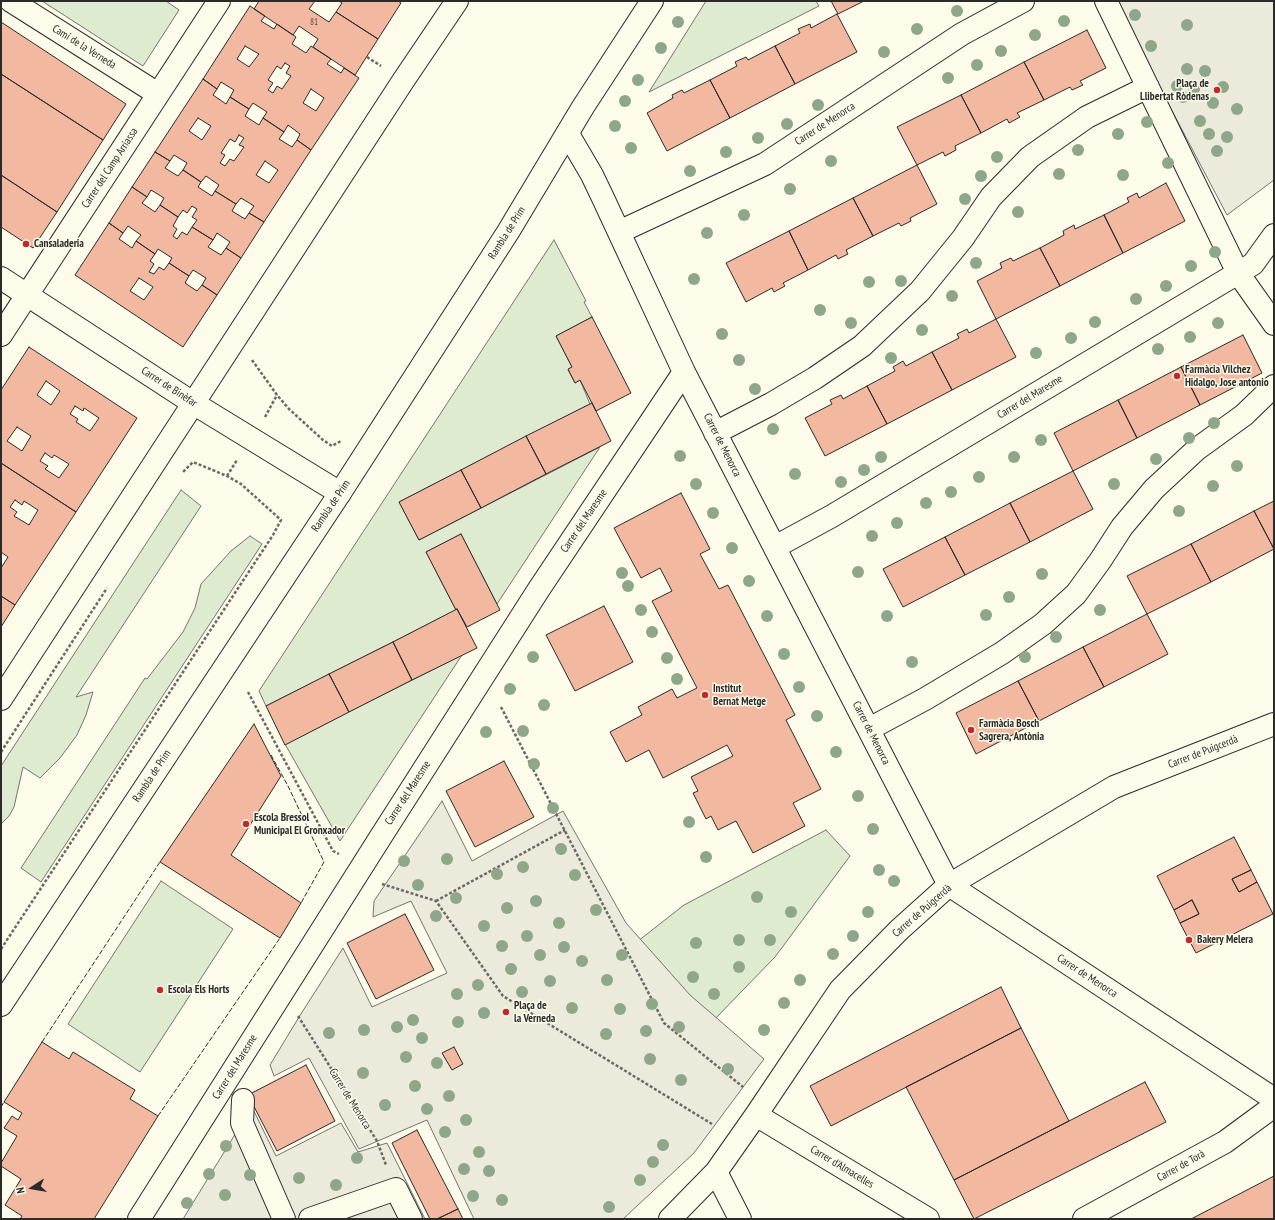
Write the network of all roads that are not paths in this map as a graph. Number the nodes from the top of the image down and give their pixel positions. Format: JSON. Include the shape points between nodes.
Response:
{"nodes":[{"id":1,"x":11,"y":1,"type":"edge"},
{"id":2,"x":457,"y":1,"type":"edge"},
{"id":3,"x":652,"y":1,"type":"edge"},
{"id":4,"x":1023,"y":1,"type":"edge"},
{"id":5,"x":1106,"y":1,"type":"edge"},
{"id":6,"x":212,"y":3,"type":"edge"},
{"id":7,"x":1148,"y":86,"type":"junction"},
{"id":8,"x":158,"y":94,"type":"junction"},
{"id":9,"x":568,"y":134,"type":"junction"},
{"id":10,"x":619,"y":232,"type":"junction"},
{"id":11,"x":1274,"y":235,"type":"edge"},
{"id":12,"x":1238,"y":273,"type":"junction"},
{"id":13,"x":1,"y":278,"type":"edge"},
{"id":14,"x":27,"y":296,"type":"junction"},
{"id":15,"x":1274,"y":324,"type":"edge"},
{"id":16,"x":1,"y":335,"type":"edge"},
{"id":17,"x":684,"y":372,"type":"junction"},
{"id":18,"x":1274,"y":386,"type":"edge"},
{"id":19,"x":193,"y":403,"type":"junction"},
{"id":20,"x":715,"y":433,"type":"junction"},
{"id":21,"x":340,"y":494,"type":"junction"},
{"id":22,"x":775,"y":547,"type":"junction"},
{"id":23,"x":1,"y":699,"type":"edge"},
{"id":24,"x":1274,"y":724,"type":"edge"},
{"id":25,"x":869,"y":729,"type":"junction"},
{"id":26,"x":949,"y":885,"type":"junction"},
{"id":27,"x":1,"y":1005,"type":"edge"},
{"id":28,"x":1274,"y":1099,"type":"edge"},
{"id":29,"x":243,"y":1100,"type":"dead end"},
{"id":30,"x":1274,"y":1106,"type":"edge"},
{"id":31,"x":756,"y":1115,"type":"junction"},
{"id":32,"x":716,"y":1172,"type":"junction"},
{"id":33,"x":139,"y":1219,"type":"edge"},
{"id":34,"x":284,"y":1219,"type":"edge"},
{"id":35,"x":310,"y":1219,"type":"edge"},
{"id":36,"x":411,"y":1219,"type":"edge"},
{"id":37,"x":670,"y":1219,"type":"edge"},
{"id":38,"x":740,"y":1219,"type":"edge"},
{"id":39,"x":928,"y":1219,"type":"edge"},
{"id":40,"x":1084,"y":1219,"type":"edge"}],
"edges":[{"from":1,"to":8,"type":"street","name":"Camí de la Verneda"},
{"from":2,"to":19,"type":"street"},
{"from":3,"to":9,"type":"street","name":"Rambla de Prim"},
{"from":4,"to":10,"type":"street","name":"Carrer de Menorca","via":[[962,34],[765,164]]},
{"from":5,"to":7,"type":"street"},
{"from":6,"to":8,"type":"street","name":"Carrer del Camp Arriassa"},
{"from":7,"to":12,"type":"street"},
{"from":7,"to":20,"type":"street","via":[[1087,117],[1030,157],[991,197],[963,238],[920,291],[862,346],[771,404]]},
{"from":8,"to":14,"type":"street","name":"Carrer del Camp Arriassa"},
{"from":9,"to":10,"type":"street","name":"Carrer de Menorca","via":[[592,175]]},
{"from":9,"to":21,"type":"street","name":"Rambla de Prim"},
{"from":10,"to":17,"type":"street","name":"Carrer de Menorca"},
{"from":11,"to":12,"type":"street","name":"Carrer del Maresme","via":[[1253,264]]},
{"from":12,"to":15,"type":"street"},
{"from":12,"to":22,"type":"street","name":"Carrer del Maresme","via":[[832,516]]},
{"from":13,"to":14,"type":"street","name":"Carrer de Binèfar"},
{"from":14,"to":16,"type":"street","name":"Carrer del Camp Arriassa"},
{"from":14,"to":19,"type":"street","name":"Carrer de Binèfar"},
{"from":17,"to":20,"type":"street","name":"Carrer de Menorca"},
{"from":17,"to":33,"type":"street","name":"Carrer del Maresme","via":[[539,589]]},
{"from":18,"to":25,"type":"street","via":[[1244,415],[1197,449],[1154,488],[1122,527],[1076,594],[1043,624],[931,696]]},
{"from":19,"to":21,"type":"street","name":"Carrer de Binèfar"},
{"from":19,"to":23,"type":"street"},
{"from":20,"to":22,"type":"street","name":"Carrer de Menorca"},
{"from":21,"to":27,"type":"street","name":"Rambla de Prim"},
{"from":22,"to":25,"type":"street","name":"Carrer de Menorca"},
{"from":24,"to":26,"type":"street","name":"Carrer de Puigcerdà","via":[[1114,787]]},
{"from":25,"to":26,"type":"street","name":"Carrer de Menorca"},
{"from":26,"to":28,"type":"street","name":"Carrer de Menorca"},
{"from":26,"to":31,"type":"street","name":"Carrer de Puigcerdà","via":[[899,930],[840,990]]},
{"from":29,"to":34,"type":"street","via":[[242,1123]]},
{"from":30,"to":40,"type":"street","name":"Carrer de Torà","via":[[1225,1142]]},
{"from":31,"to":32,"type":"street","name":"Carrer de Puigcerdà"},
{"from":31,"to":39,"type":"street","name":"Carrer d'Almacelles"},
{"from":32,"to":37,"type":"street","name":"Carrer de Puigcerdà"},
{"from":32,"to":38,"type":"street"},
{"from":35,"to":36,"type":"street","via":[[396,1189]]}]}
